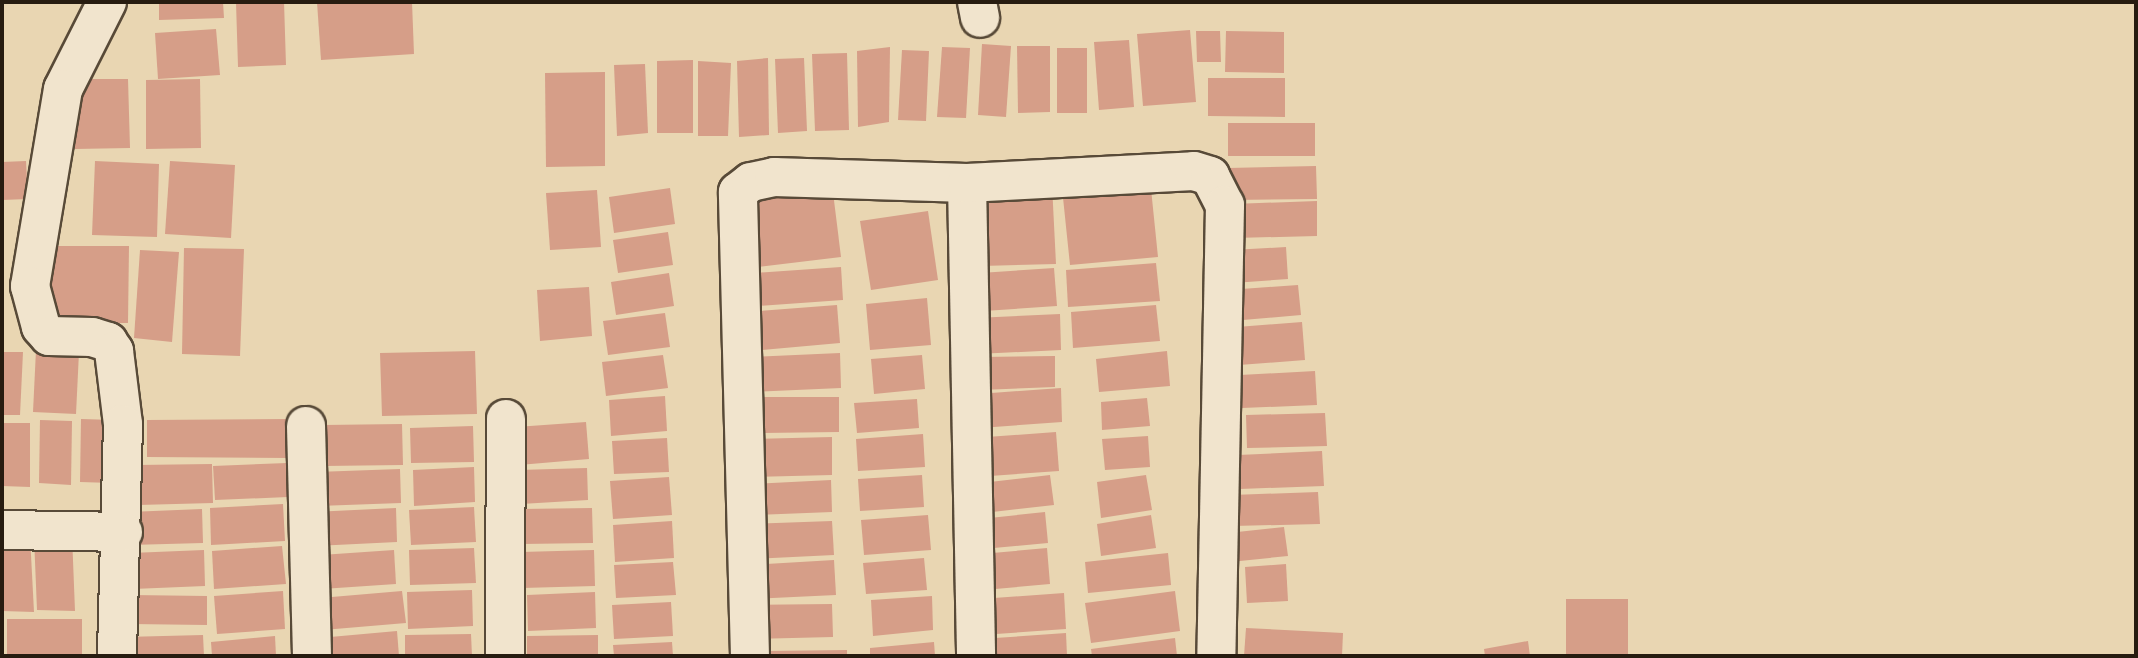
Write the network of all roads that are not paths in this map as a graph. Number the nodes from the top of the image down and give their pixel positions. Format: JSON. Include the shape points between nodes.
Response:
{"nodes":[{"id":1,"x":107,"y":2,"type":"edge"},
{"id":2,"x":967,"y":183,"type":"junction"},
{"id":3,"x":506,"y":419,"type":"dead end"},
{"id":4,"x":306,"y":426,"type":"dead end"},
{"id":5,"x":2,"y":530,"type":"edge"},
{"id":6,"x":123,"y":532,"type":"junction"},
{"id":7,"x":117,"y":656,"type":"edge"},
{"id":8,"x":312,"y":656,"type":"edge"},
{"id":9,"x":505,"y":656,"type":"edge"},
{"id":10,"x":750,"y":656,"type":"edge"},
{"id":11,"x":976,"y":656,"type":"edge"},
{"id":12,"x":1216,"y":656,"type":"edge"}],
"edges":[{"from":1,"to":6,"type":"street","via":[[63,89],[30,286],[41,327],[50,336],[108,342],[118,369]]},
{"from":2,"to":10,"type":"street","via":[[774,177],[751,182],[738,192]]},
{"from":2,"to":11,"type":"street"},
{"from":2,"to":12,"type":"street","via":[[1194,171],[1210,176],[1219,189],[1225,205]]},
{"from":3,"to":9,"type":"street"},
{"from":4,"to":8,"type":"street"},
{"from":5,"to":6,"type":"street"},
{"from":6,"to":7,"type":"street"}]}
